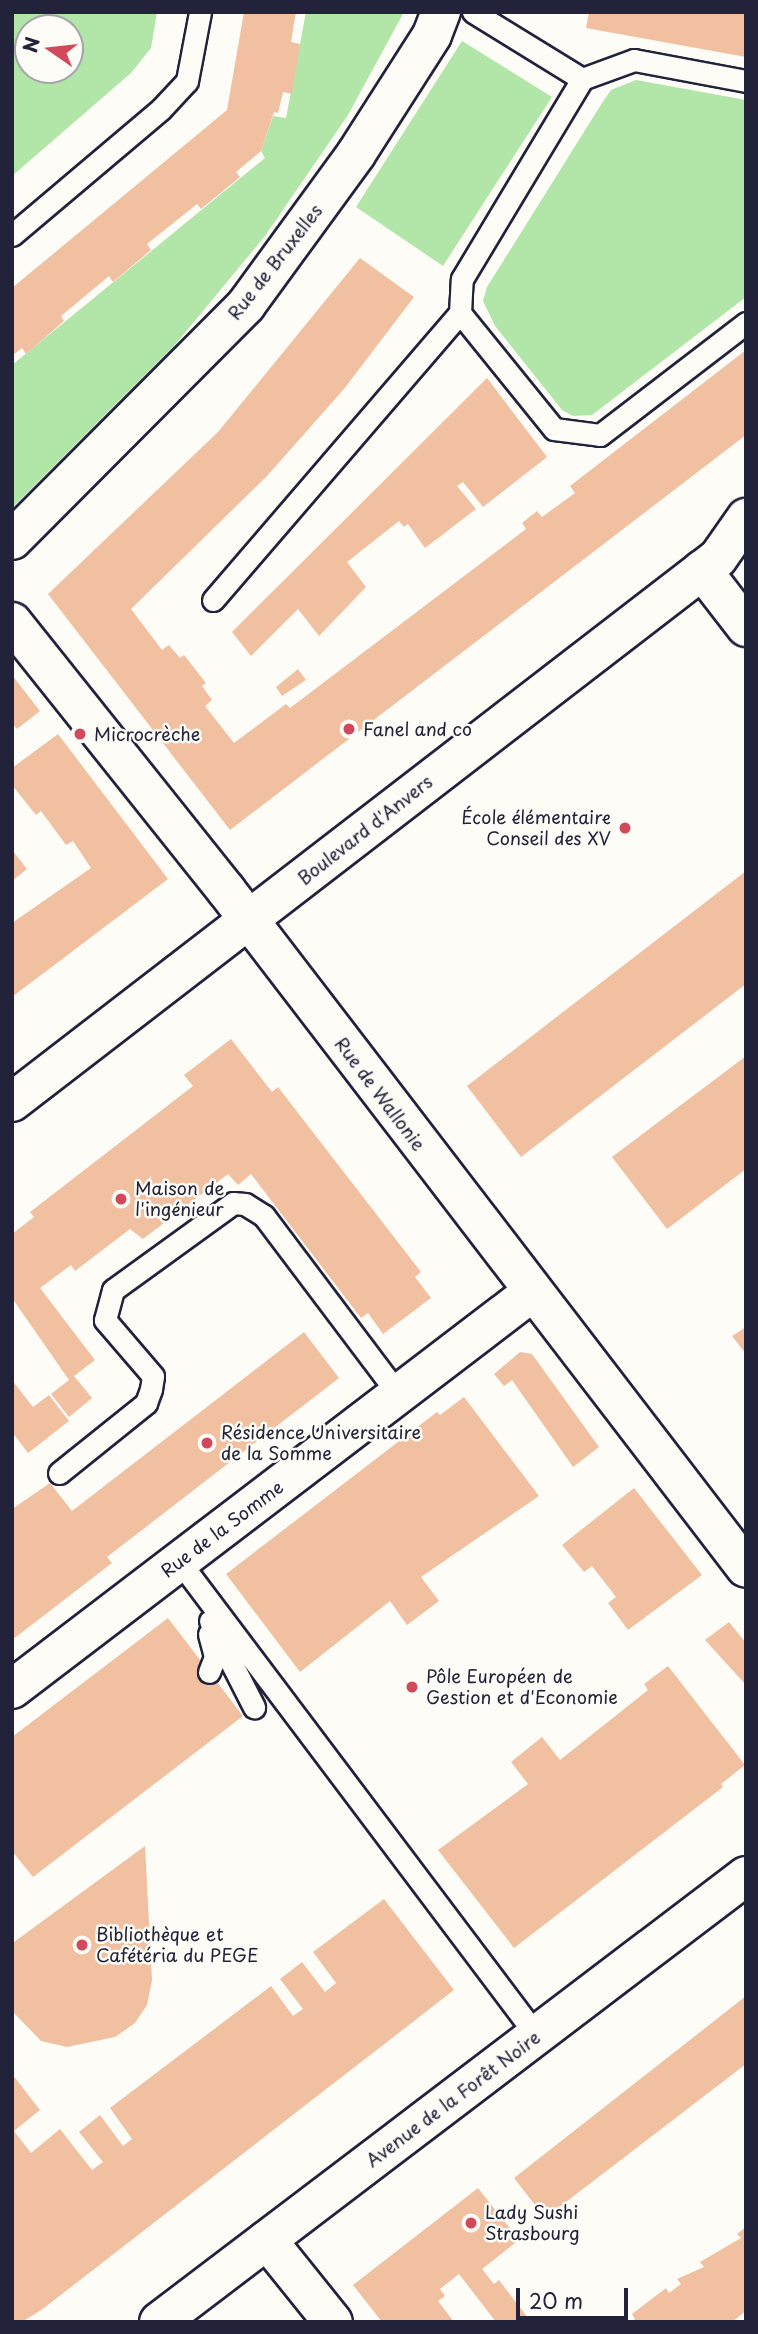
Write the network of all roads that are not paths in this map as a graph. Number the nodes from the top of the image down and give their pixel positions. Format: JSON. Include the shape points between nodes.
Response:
{"nodes":[{"id":1,"x":200,"y":12,"type":"edge"},
{"id":2,"x":441,"y":12,"type":"edge"},
{"id":3,"x":473,"y":12,"type":"edge"},
{"id":4,"x":582,"y":79,"type":"junction"},
{"id":5,"x":746,"y":82,"type":"edge"},
{"id":6,"x":12,"y":235,"type":"edge"},
{"id":7,"x":460,"y":313,"type":"junction"},
{"id":8,"x":746,"y":323,"type":"edge"},
{"id":9,"x":746,"y":517,"type":"edge"},
{"id":10,"x":12,"y":540,"type":"edge"},
{"id":11,"x":722,"y":559,"type":"edge"},
{"id":12,"x":213,"y":600,"type":"dead end"},
{"id":13,"x":12,"y":622,"type":"edge"},
{"id":14,"x":746,"y":627,"type":"edge"},
{"id":15,"x":249,"y":920,"type":"junction"},
{"id":16,"x":12,"y":1102,"type":"edge"},
{"id":17,"x":531,"y":1293,"type":"junction"},
{"id":18,"x":398,"y":1394,"type":"junction"},
{"id":19,"x":59,"y":1473,"type":"dead end"},
{"id":20,"x":179,"y":1561,"type":"junction"},
{"id":21,"x":746,"y":1568,"type":"edge"},
{"id":22,"x":200,"y":1593,"type":"junction"},
{"id":23,"x":207,"y":1615,"type":"junction"},
{"id":24,"x":209,"y":1672,"type":"dead end"},
{"id":25,"x":12,"y":1689,"type":"edge"},
{"id":26,"x":254,"y":1707,"type":"dead end"},
{"id":27,"x":746,"y":1875,"type":"edge"},
{"id":28,"x":536,"y":2035,"type":"junction"},
{"id":29,"x":267,"y":2240,"type":"junction"},
{"id":30,"x":159,"y":2322,"type":"edge"},
{"id":31,"x":333,"y":2322,"type":"edge"}],
"edges":[{"from":1,"to":6,"type":"lane","via":[[187,81],[161,109]]},
{"from":2,"to":10,"type":"street","name":"Rue de Bruxelles","via":[[432,34],[356,154],[246,305]]},
{"from":3,"to":4,"type":"lane"},
{"from":4,"to":5,"type":"lane","via":[[634,60]]},
{"from":4,"to":7,"type":"lane","via":[[462,279]]},
{"from":7,"to":8,"type":"lane","via":[[554,429],[600,435]]},
{"from":7,"to":12,"type":"lane"},
{"from":9,"to":11,"type":"street","name":"Boulevard d'Anvers"},
{"from":11,"to":14,"type":"street"},
{"from":11,"to":15,"type":"street","name":"Boulevard d'Anvers"},
{"from":13,"to":15,"type":"street","name":"Rue de Wallonie"},
{"from":15,"to":16,"type":"street","name":"Boulevard d'Anvers"},
{"from":15,"to":17,"type":"street","name":"Rue de Wallonie"},
{"from":17,"to":18,"type":"street","name":"Rue de la Somme"},
{"from":17,"to":21,"type":"street","name":"Rue de Wallonie"},
{"from":18,"to":19,"type":"lane","via":[[264,1216],[245,1204],[233,1203],[113,1290],[104,1320],[153,1376],[151,1389],[146,1403]]},
{"from":18,"to":20,"type":"street","name":"Rue de la Somme"},
{"from":20,"to":22,"type":"lane"},
{"from":20,"to":25,"type":"street","name":"Rue de la Somme"},
{"from":22,"to":23,"type":"lane"},
{"from":22,"to":28,"type":"lane"},
{"from":23,"to":24,"type":"lane","via":[[215,1657]]},
{"from":23,"to":26,"type":"lane"},
{"from":27,"to":28,"type":"street","name":"Avenue de la Forêt Noire"},
{"from":28,"to":29,"type":"street","name":"Avenue de la Forêt Noire"},
{"from":29,"to":30,"type":"street","name":"Avenue de la Forêt Noire"},
{"from":29,"to":31,"type":"street"}]}
